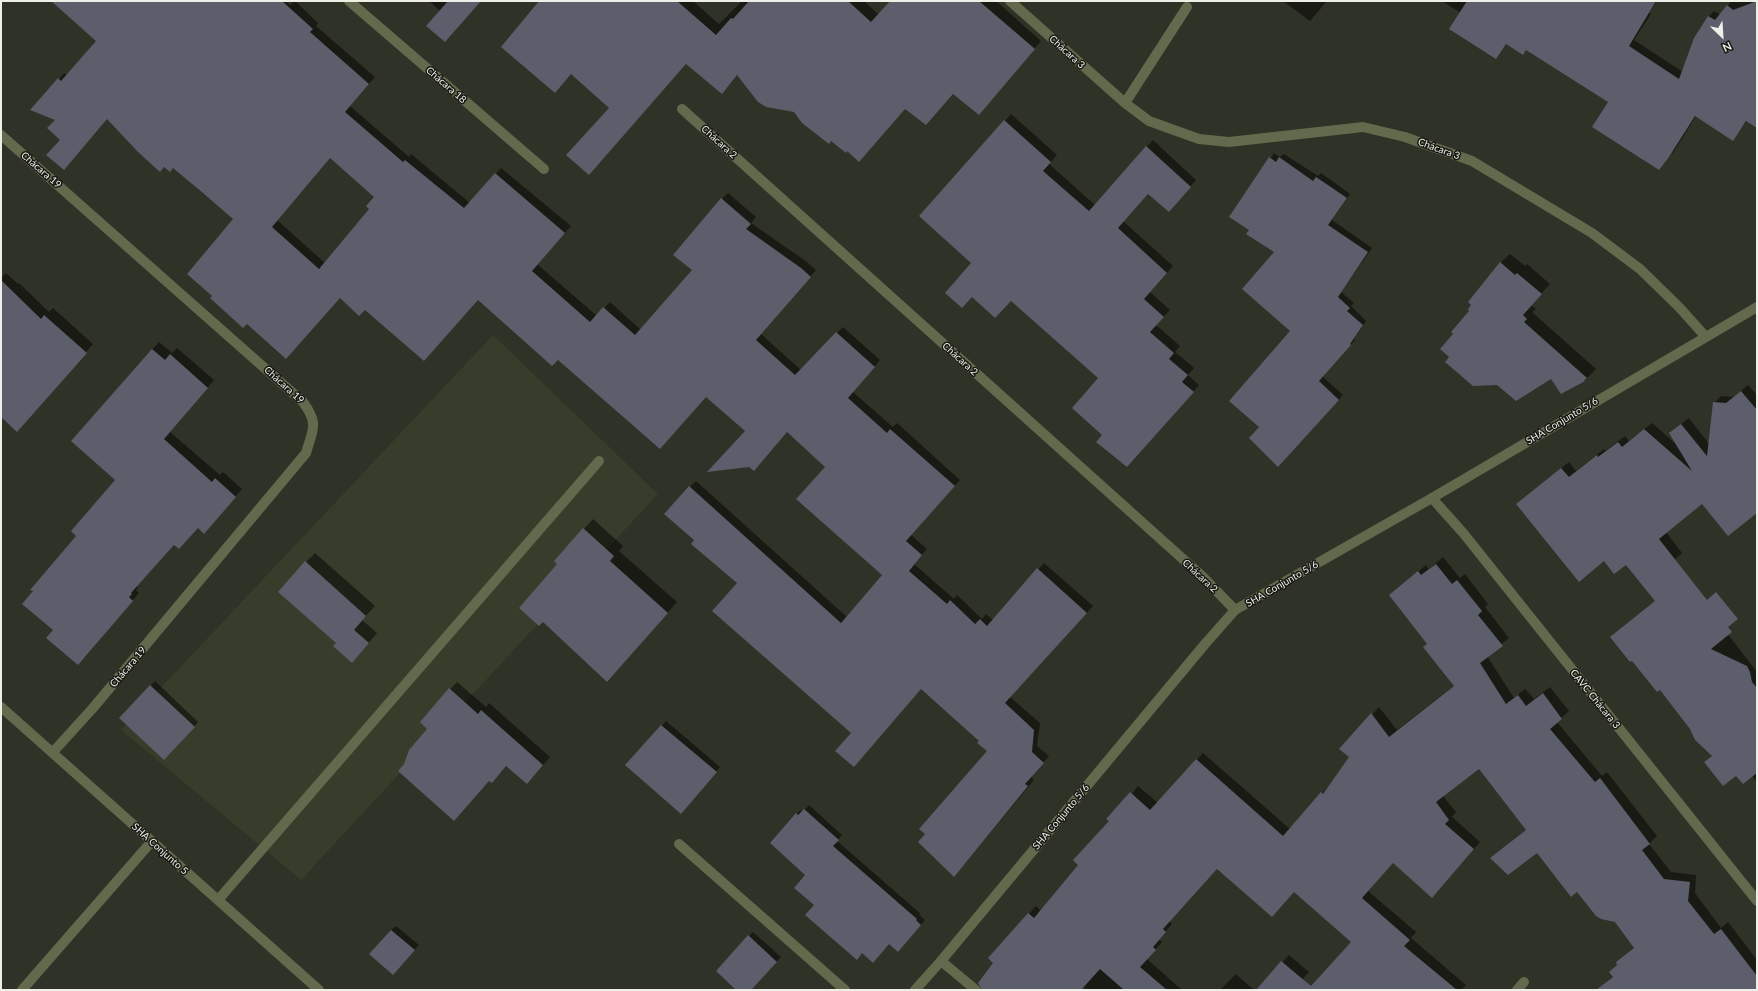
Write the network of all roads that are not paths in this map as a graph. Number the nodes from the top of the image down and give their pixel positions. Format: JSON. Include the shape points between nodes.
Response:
{"nodes":[{"id":1,"x":349,"y":1,"type":"edge"},
{"id":2,"x":1010,"y":1,"type":"edge"},
{"id":3,"x":1187,"y":7,"type":"dead end"},
{"id":4,"x":1125,"y":103,"type":"junction"},
{"id":5,"x":682,"y":109,"type":"dead end"},
{"id":6,"x":1,"y":135,"type":"edge"},
{"id":7,"x":544,"y":169,"type":"dead end"},
{"id":8,"x":1757,"y":307,"type":"edge"},
{"id":9,"x":1705,"y":336,"type":"junction"},
{"id":10,"x":599,"y":461,"type":"dead end"},
{"id":11,"x":1432,"y":498,"type":"junction"},
{"id":12,"x":1236,"y":610,"type":"junction"},
{"id":13,"x":1,"y":707,"type":"edge"},
{"id":14,"x":53,"y":752,"type":"junction"},
{"id":15,"x":152,"y":841,"type":"junction"},
{"id":16,"x":679,"y":844,"type":"dead end"},
{"id":17,"x":218,"y":900,"type":"junction"},
{"id":18,"x":1757,"y":901,"type":"edge"},
{"id":19,"x":941,"y":961,"type":"junction"},
{"id":20,"x":22,"y":990,"type":"edge"},
{"id":21,"x":319,"y":990,"type":"edge"},
{"id":22,"x":845,"y":990,"type":"edge"},
{"id":23,"x":915,"y":990,"type":"edge"},
{"id":24,"x":976,"y":990,"type":"edge"}],
"edges":[{"from":1,"to":7,"type":"street","name":"Chácara 18"},
{"from":2,"to":4,"type":"street","name":"Chácara 3"},
{"from":3,"to":4,"type":"street"},
{"from":4,"to":9,"type":"street","name":"Chácara 3","via":[[1149,121],[1199,139],[1229,142],[1363,127],[1405,137],[1472,161],[1592,233],[1640,269]]},
{"from":5,"to":12,"type":"street","name":"Chácara 2","via":[[1197,572]]},
{"from":6,"to":14,"type":"street","name":"Chácara 19","via":[[303,402],[314,421],[306,453],[93,708]]},
{"from":8,"to":9,"type":"street","name":"SHA Conjunto 5/6"},
{"from":9,"to":11,"type":"street","name":"SHA Conjunto 5/6"},
{"from":10,"to":17,"type":"street"},
{"from":11,"to":12,"type":"street","name":"SHA Conjunto 5/6"},
{"from":11,"to":18,"type":"street","name":"CAVC Chácara 3","via":[[1464,534]]},
{"from":12,"to":19,"type":"street","name":"SHA Conjunto 5/6"},
{"from":13,"to":14,"type":"street","name":"SHA Conjunto 5"},
{"from":14,"to":15,"type":"street","name":"SHA Conjunto 5"},
{"from":15,"to":17,"type":"street","name":"SHA Conjunto 5"},
{"from":15,"to":20,"type":"street"},
{"from":16,"to":22,"type":"street"},
{"from":17,"to":21,"type":"street","name":"SHA Conjunto 5"},
{"from":19,"to":23,"type":"street","name":"SHA Conjunto 5/6"},
{"from":19,"to":24,"type":"street"}]}
